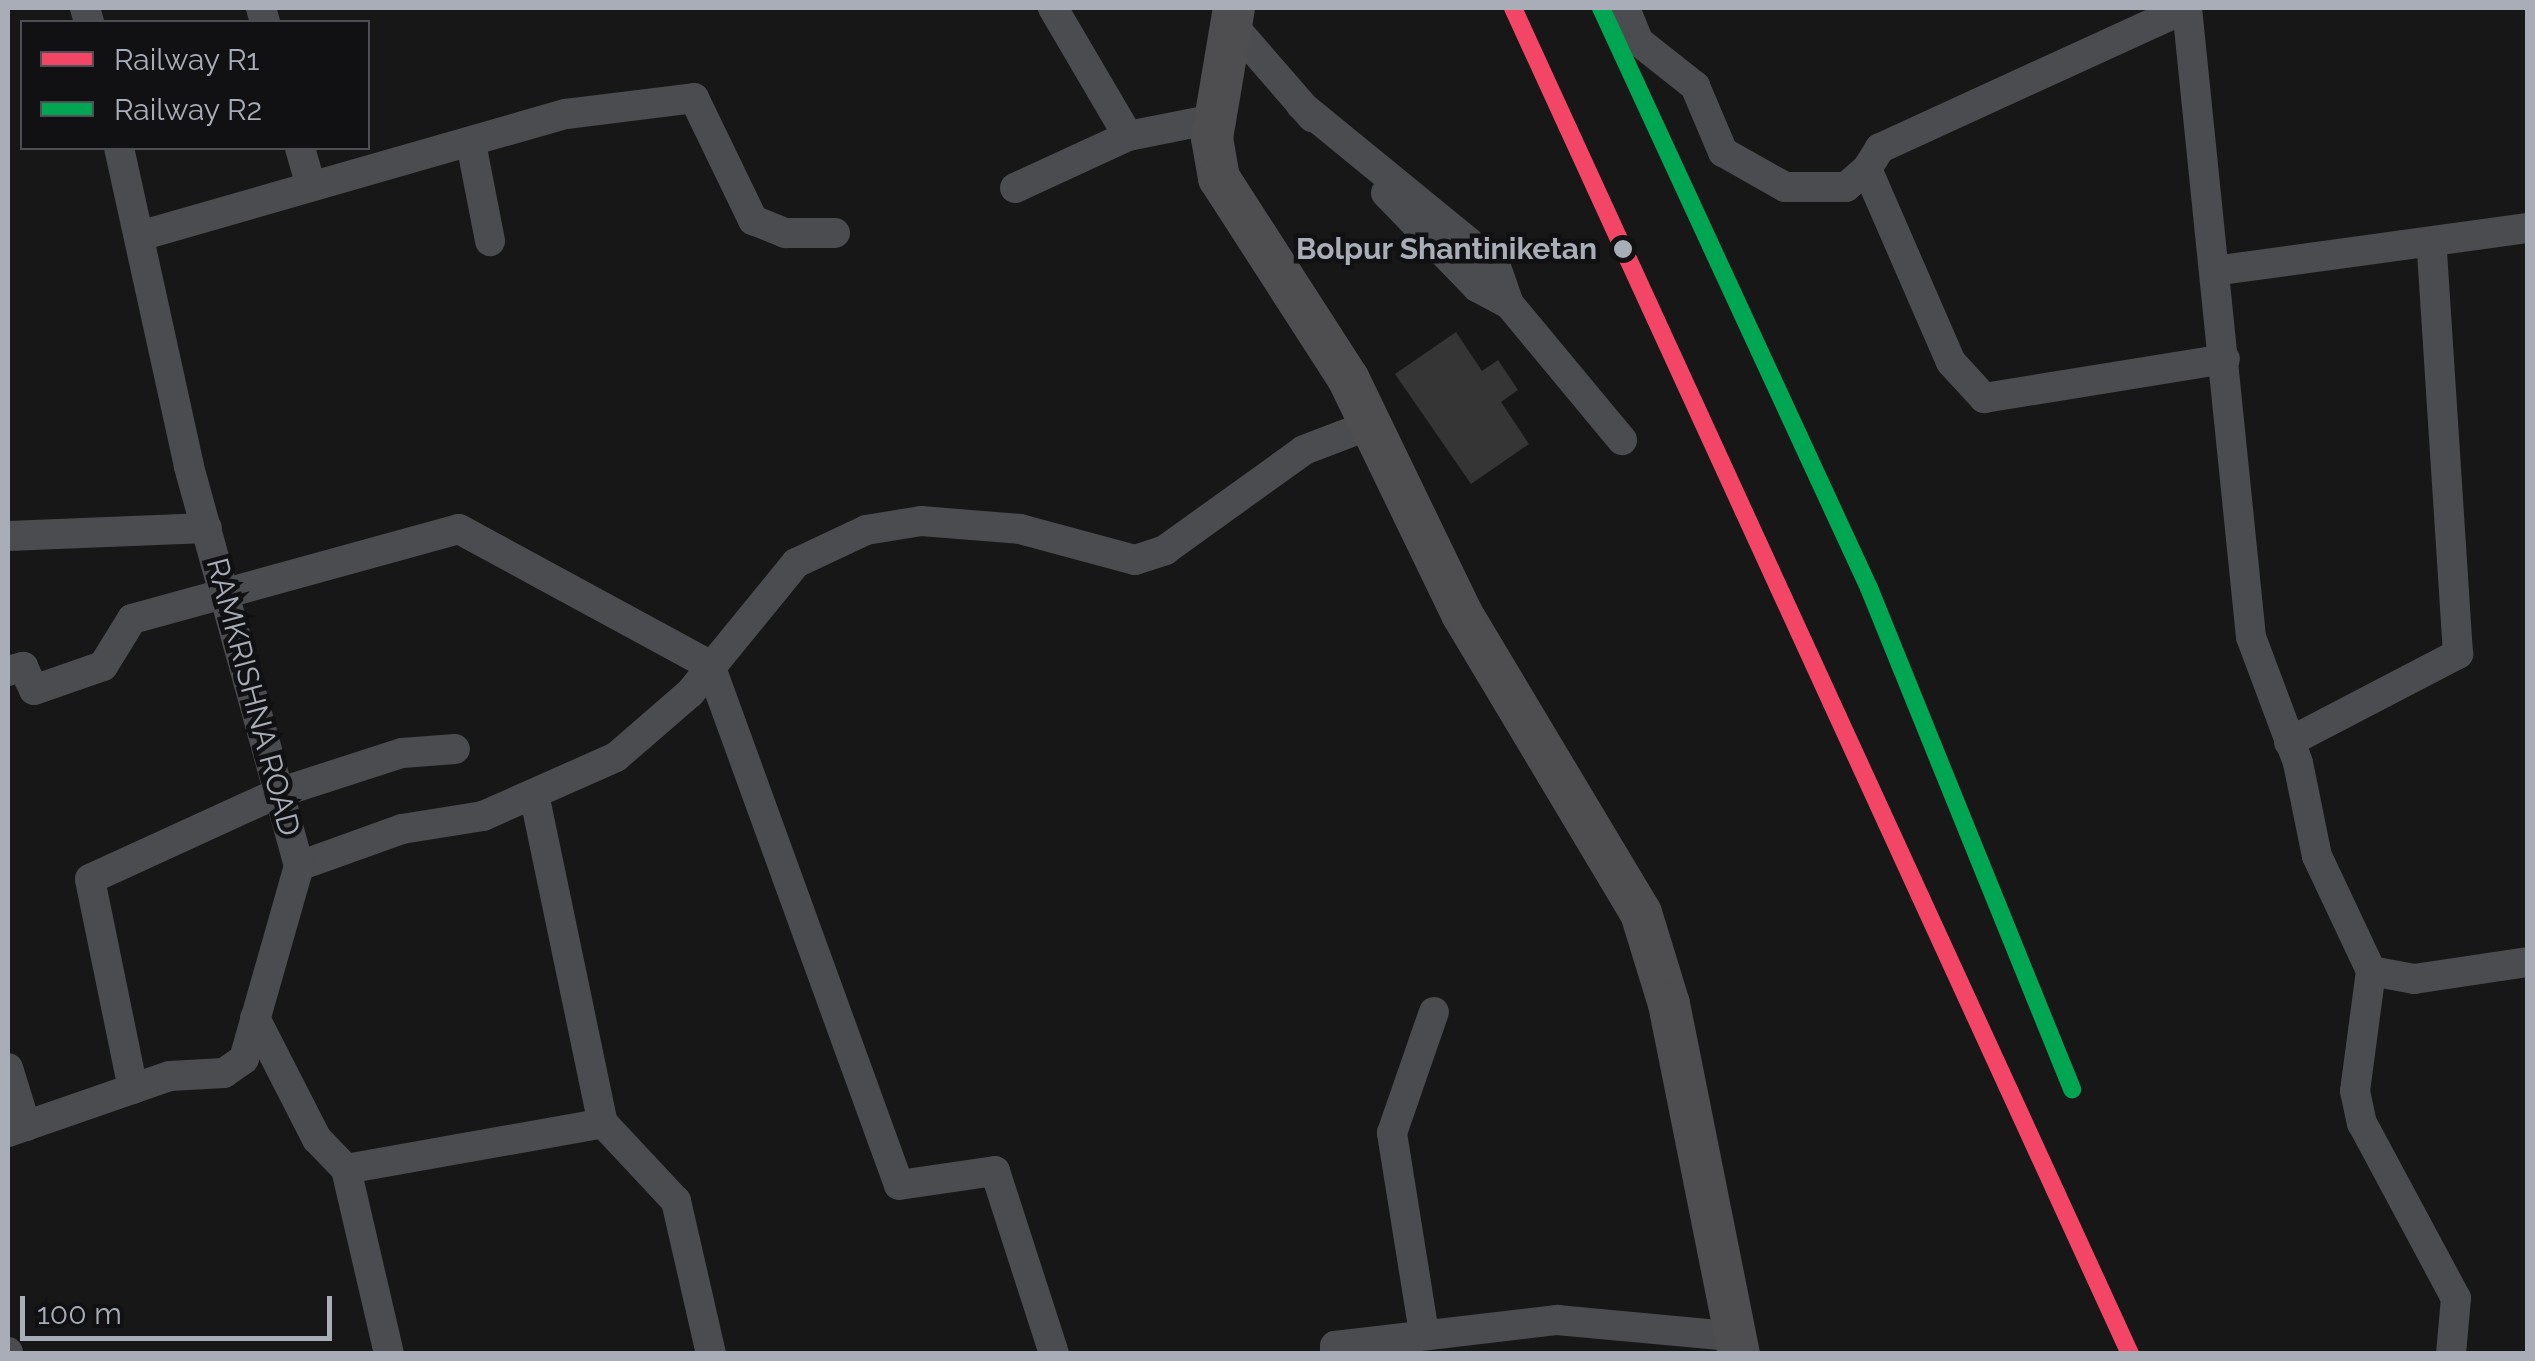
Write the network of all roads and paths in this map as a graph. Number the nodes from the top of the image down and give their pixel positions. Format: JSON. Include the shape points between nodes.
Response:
{"nodes":[{"id":1,"x":1054,"y":8,"type":"edge"},
{"id":2,"x":1624,"y":8,"type":"edge"},
{"id":3,"x":2186,"y":8,"type":"edge"},
{"id":4,"x":1234,"y":18,"type":"edge"},
{"id":5,"x":1214,"y":119,"type":"junction"},
{"id":6,"x":1128,"y":136,"type":"junction"},
{"id":7,"x":470,"y":143,"type":"junction"},
{"id":8,"x":120,"y":150,"type":"edge"},
{"id":9,"x":301,"y":150,"type":"edge"},
{"id":10,"x":1868,"y":169,"type":"junction"},
{"id":11,"x":310,"y":182,"type":"junction"},
{"id":12,"x":1015,"y":188,"type":"dead end"},
{"id":13,"x":2528,"y":228,"type":"edge"},
{"id":14,"x":835,"y":233,"type":"dead end"},
{"id":15,"x":143,"y":235,"type":"junction"},
{"id":16,"x":490,"y":240,"type":"dead end"},
{"id":17,"x":2432,"y":248,"type":"junction"},
{"id":18,"x":2214,"y":271,"type":"junction"},
{"id":19,"x":2225,"y":359,"type":"junction"},
{"id":20,"x":1369,"y":425,"type":"junction"},
{"id":21,"x":1622,"y":440,"type":"dead end"},
{"id":22,"x":207,"y":528,"type":"junction"},
{"id":23,"x":8,"y":536,"type":"edge"},
{"id":24,"x":227,"y":596,"type":"junction"},
{"id":25,"x":710,"y":666,"type":"junction"},
{"id":26,"x":8,"y":672,"type":"edge"},
{"id":27,"x":2288,"y":742,"type":"junction"},
{"id":28,"x":455,"y":748,"type":"dead end"},
{"id":29,"x":278,"y":793,"type":"junction"},
{"id":30,"x":534,"y":794,"type":"junction"},
{"id":31,"x":299,"y":866,"type":"junction"},
{"id":32,"x":2528,"y":962,"type":"edge"},
{"id":33,"x":2371,"y":972,"type":"junction"},
{"id":34,"x":1434,"y":1012,"type":"dead end"},
{"id":35,"x":255,"y":1018,"type":"junction"},
{"id":36,"x":8,"y":1068,"type":"edge"},
{"id":37,"x":133,"y":1088,"type":"junction"},
{"id":38,"x":604,"y":1123,"type":"junction"},
{"id":39,"x":17,"y":1129,"type":"edge"},
{"id":40,"x":346,"y":1169,"type":"junction"},
{"id":41,"x":1424,"y":1333,"type":"junction"},
{"id":42,"x":1735,"y":1345,"type":"edge"},
{"id":43,"x":389,"y":1354,"type":"edge"},
{"id":44,"x":711,"y":1354,"type":"edge"},
{"id":45,"x":1054,"y":1354,"type":"edge"},
{"id":46,"x":1335,"y":1354,"type":"edge"},
{"id":47,"x":2451,"y":1354,"type":"edge"}],
"edges":[{"from":1,"to":6,"type":"street"},
{"from":2,"to":10,"type":"street","via":[[1638,41],[1695,86],[1723,152],[1784,187],[1846,187]]},
{"from":3,"to":10,"type":"street","via":[[1880,148]]},
{"from":3,"to":18,"type":"street"},
{"from":4,"to":5,"type":"highway"},
{"from":4,"to":21,"type":"street","via":[[1301,104],[1477,287],[1508,304]]},
{"from":5,"to":6,"type":"street"},
{"from":5,"to":20,"type":"highway","via":[[1219,178],[1330,347]]},
{"from":6,"to":12,"type":"street"},
{"from":7,"to":11,"type":"street"},
{"from":7,"to":14,"type":"street","via":[[566,114],[694,98],[753,220],[784,233]]},
{"from":7,"to":16,"type":"street"},
{"from":8,"to":15,"type":"street","name":"RAMKRISHNA ROAD"},
{"from":9,"to":11,"type":"street"},
{"from":10,"to":19,"type":"street","via":[[1951,362],[1984,398]]},
{"from":11,"to":15,"type":"street"},
{"from":13,"to":17,"type":"street"},
{"from":15,"to":22,"type":"street","name":"RAMKRISHNA ROAD"},
{"from":17,"to":18,"type":"street"},
{"from":17,"to":27,"type":"street","via":[[2458,654]]},
{"from":18,"to":19,"type":"street"},
{"from":19,"to":27,"type":"street","via":[[2252,637]]},
{"from":20,"to":25,"type":"street","via":[[1304,450],[1165,550],[1135,560],[1020,530],[921,520],[866,530],[796,563]]},
{"from":20,"to":42,"type":"highway","via":[[1454,600],[1656,949]]},
{"from":22,"to":23,"type":"street"},
{"from":22,"to":24,"type":"street","name":"RAMKRISHNA ROAD"},
{"from":24,"to":25,"type":"street","via":[[459,529]]},
{"from":24,"to":26,"type":"street","via":[[132,619],[103,666],[34,690],[22,667]]},
{"from":24,"to":29,"type":"street","name":"RAMKRISHNA ROAD"},
{"from":25,"to":30,"type":"street","via":[[616,757]]},
{"from":25,"to":45,"type":"street","via":[[899,1186],[994,1171]]},
{"from":27,"to":33,"type":"street","via":[[2317,856]]},
{"from":28,"to":29,"type":"street","via":[[402,753]]},
{"from":29,"to":31,"type":"street","name":"RAMKRISHNA ROAD"},
{"from":29,"to":37,"type":"street","via":[[90,880]]},
{"from":30,"to":31,"type":"street"},
{"from":30,"to":38,"type":"street"},
{"from":31,"to":35,"type":"street","name":"RAMKRISHNA ROAD"},
{"from":32,"to":33,"type":"street","via":[[2414,979]]},
{"from":33,"to":47,"type":"street","via":[[2355,1091],[2362,1123],[2456,1298]]},
{"from":34,"to":41,"type":"street","via":[[1392,1133]]},
{"from":35,"to":37,"type":"street","name":"RAMKRISHNA ROAD","via":[[244,1058],[224,1073]]},
{"from":35,"to":40,"type":"street","via":[[317,1139]]},
{"from":36,"to":39,"type":"street"},
{"from":37,"to":39,"type":"street","name":"RAMKRISHNA ROAD"},
{"from":38,"to":40,"type":"street"},
{"from":38,"to":44,"type":"street","via":[[676,1202]]},
{"from":40,"to":43,"type":"street"},
{"from":41,"to":42,"type":"street","via":[[1558,1320]]},
{"from":41,"to":46,"type":"street","via":[[1335,1346]]}]}
